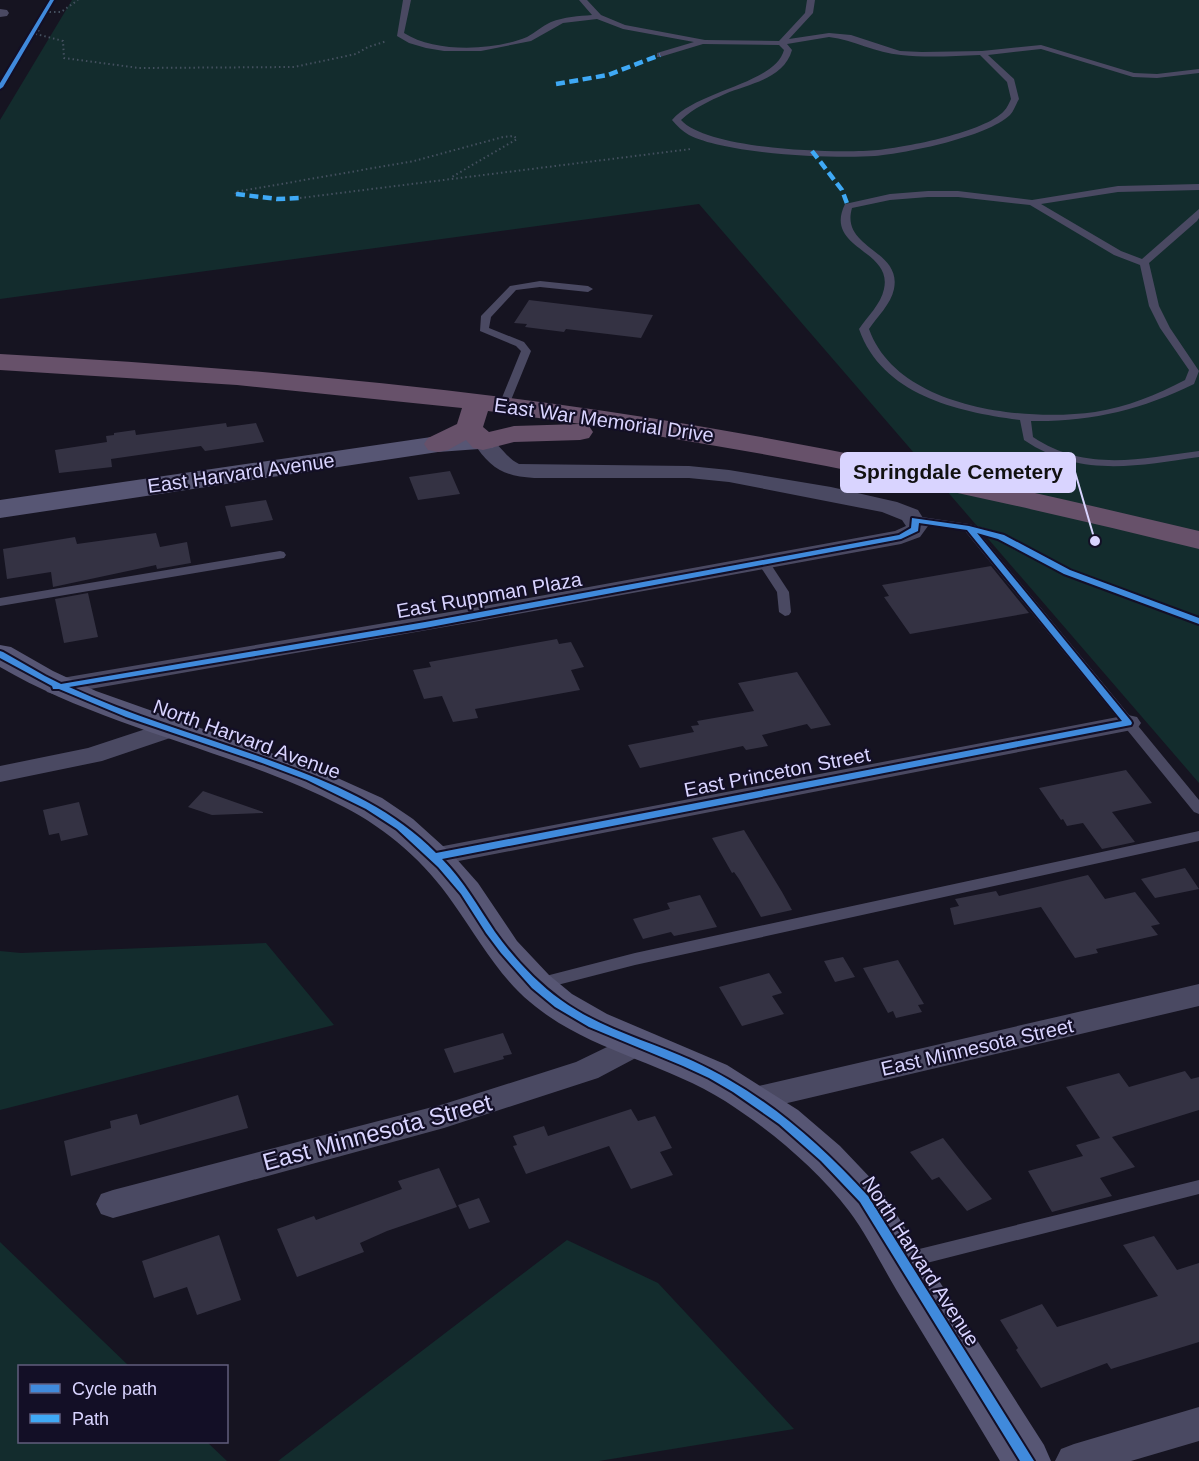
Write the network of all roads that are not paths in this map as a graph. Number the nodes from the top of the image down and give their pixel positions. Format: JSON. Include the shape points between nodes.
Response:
{"nodes":[{"id":1,"x":407,"y":0,"type":"edge"},
{"id":2,"x":584,"y":0,"type":"edge"},
{"id":3,"x":811,"y":0,"type":"edge"},
{"id":4,"x":598,"y":17,"type":"junction"},
{"id":5,"x":705,"y":42,"type":"junction"},
{"id":6,"x":781,"y":43,"type":"junction"},
{"id":7,"x":981,"y":52,"type":"junction"},
{"id":8,"x":660,"y":54,"type":"dead end"},
{"id":9,"x":1199,"y":71,"type":"edge"},
{"id":10,"x":1199,"y":187,"type":"edge"},
{"id":11,"x":1032,"y":203,"type":"junction"},
{"id":12,"x":1199,"y":212,"type":"edge"},
{"id":13,"x":1144,"y":263,"type":"junction"},
{"id":14,"x":588,"y":289,"type":"dead end"},
{"id":15,"x":0,"y":363,"type":"edge"},
{"id":16,"x":491,"y":403,"type":"junction"},
{"id":17,"x":1025,"y":418,"type":"junction"},
{"id":18,"x":476,"y":435,"type":"junction"},
{"id":19,"x":794,"y":450,"type":"junction"},
{"id":20,"x":1199,"y":454,"type":"edge"},
{"id":21,"x":0,"y":509,"type":"edge"},
{"id":22,"x":915,"y":520,"type":"junction"},
{"id":23,"x":969,"y":528,"type":"junction"},
{"id":24,"x":1199,"y":540,"type":"edge"},
{"id":25,"x":280,"y":555,"type":"dead end"},
{"id":26,"x":764,"y":563,"type":"junction"},
{"id":27,"x":0,"y":602,"type":"edge"},
{"id":28,"x":784,"y":612,"type":"dead end"},
{"id":29,"x":1199,"y":621,"type":"edge"},
{"id":30,"x":0,"y":654,"type":"edge"},
{"id":31,"x":56,"y":687,"type":"junction"},
{"id":32,"x":1128,"y":723,"type":"junction"},
{"id":33,"x":170,"y":729,"type":"junction"},
{"id":34,"x":0,"y":774,"type":"edge"},
{"id":35,"x":1199,"y":808,"type":"edge"},
{"id":36,"x":1199,"y":836,"type":"edge"},
{"id":37,"x":434,"y":858,"type":"junction"},
{"id":38,"x":536,"y":985,"type":"junction"},
{"id":39,"x":1199,"y":995,"type":"edge"},
{"id":40,"x":636,"y":1044,"type":"junction"},
{"id":41,"x":754,"y":1099,"type":"junction"},
{"id":42,"x":1199,"y":1187,"type":"edge"},
{"id":43,"x":112,"y":1204,"type":"dead end"},
{"id":44,"x":901,"y":1262,"type":"junction"},
{"id":45,"x":1199,"y":1424,"type":"edge"},
{"id":46,"x":1027,"y":1461,"type":"edge"},
{"id":47,"x":1074,"y":1461,"type":"edge"}],
"edges":[{"from":1,"to":4,"type":"lane","via":[[400,34],[424,46],[507,44],[528,39],[557,22]]},
{"from":2,"to":4,"type":"lane"},
{"from":3,"to":6,"type":"lane","via":[[809,13]]},
{"from":4,"to":5,"type":"lane","via":[[632,29]]},
{"from":5,"to":6,"type":"lane"},
{"from":5,"to":8,"type":"lane"},
{"from":6,"to":7,"type":"lane","via":[[829,35],[900,53]]},
{"from":6,"to":7,"type":"lane","via":[[788,50],[784,62],[767,75],[687,110],[676,120],[682,128],[742,144],[812,151],[875,153],[923,145],[978,128],[1007,114],[1015,99],[1011,81]]},
{"from":7,"to":9,"type":"lane","via":[[1041,47],[1133,75]]},
{"from":10,"to":11,"type":"lane","via":[[1128,188]]},
{"from":11,"to":13,"type":"lane","via":[[1085,232],[1106,249]]},
{"from":11,"to":17,"type":"lane","via":[[958,194],[896,196],[848,206],[843,216],[849,234],[882,262],[891,278],[889,291],[864,329],[868,345],[881,361],[916,389],[942,400]]},
{"from":12,"to":13,"type":"lane"},
{"from":13,"to":17,"type":"lane","via":[[1154,306],[1194,370],[1190,382],[1152,400],[1103,413]]},
{"from":14,"to":16,"type":"lane","via":[[540,284],[513,288],[486,316],[484,329],[526,351]]},
{"from":15,"to":16,"type":"highway","name":"East War Memorial Drive","via":[[265,379]]},
{"from":16,"to":18,"type":"highway"},
{"from":16,"to":19,"type":"highway","name":"East War Memorial Drive"},
{"from":17,"to":20,"type":"lane","via":[[1028,438],[1038,447],[1089,463],[1126,464]]},
{"from":18,"to":19,"type":"highway","via":[[587,432]]},
{"from":18,"to":21,"type":"street","name":"East Harvard Avenue","via":[[438,444]]},
{"from":18,"to":22,"type":"street","via":[[496,460],[514,470],[689,472],[749,478],[874,503],[905,512]]},
{"from":19,"to":24,"type":"highway","name":"East War Memorial Drive","via":[[1044,502]]},
{"from":22,"to":23,"type":"lane"},
{"from":22,"to":26,"type":"street","name":"East Ruppman Plaza","via":[[915,530],[901,537]]},
{"from":23,"to":29,"type":"lane","via":[[1000,537],[1067,572]]},
{"from":23,"to":32,"type":"lane"},
{"from":25,"to":27,"type":"lane"},
{"from":26,"to":28,"type":"lane","via":[[783,592]]},
{"from":26,"to":31,"type":"street","name":"East Ruppman Plaza"},
{"from":30,"to":31,"type":"street","name":"North Harvard Avenue"},
{"from":31,"to":33,"type":"street","name":"North Harvard Avenue"},
{"from":32,"to":35,"type":"lane"},
{"from":32,"to":37,"type":"street","name":"East Princeton Street"},
{"from":33,"to":34,"type":"street","via":[[93,755]]},
{"from":33,"to":37,"type":"street","name":"North Harvard Avenue","via":[[283,768],[353,798],[401,829]]},
{"from":36,"to":38,"type":"lane","via":[[646,957]]},
{"from":37,"to":38,"type":"street","name":"North Harvard Avenue"},
{"from":38,"to":40,"type":"street","name":"North Harvard Avenue","via":[[595,1026]]},
{"from":39,"to":41,"type":"street","name":"East Minnesota Street"},
{"from":40,"to":41,"type":"street","name":"North Harvard Avenue","via":[[687,1063]]},
{"from":40,"to":43,"type":"street","name":"East Minnesota Street","via":[[587,1070],[454,1112]]},
{"from":41,"to":44,"type":"street","name":"North Harvard Avenue","via":[[842,1174],[864,1199]]},
{"from":42,"to":44,"type":"lane"},
{"from":44,"to":46,"type":"street","name":"North Harvard Avenue"},
{"from":45,"to":47,"type":"street"}]}
